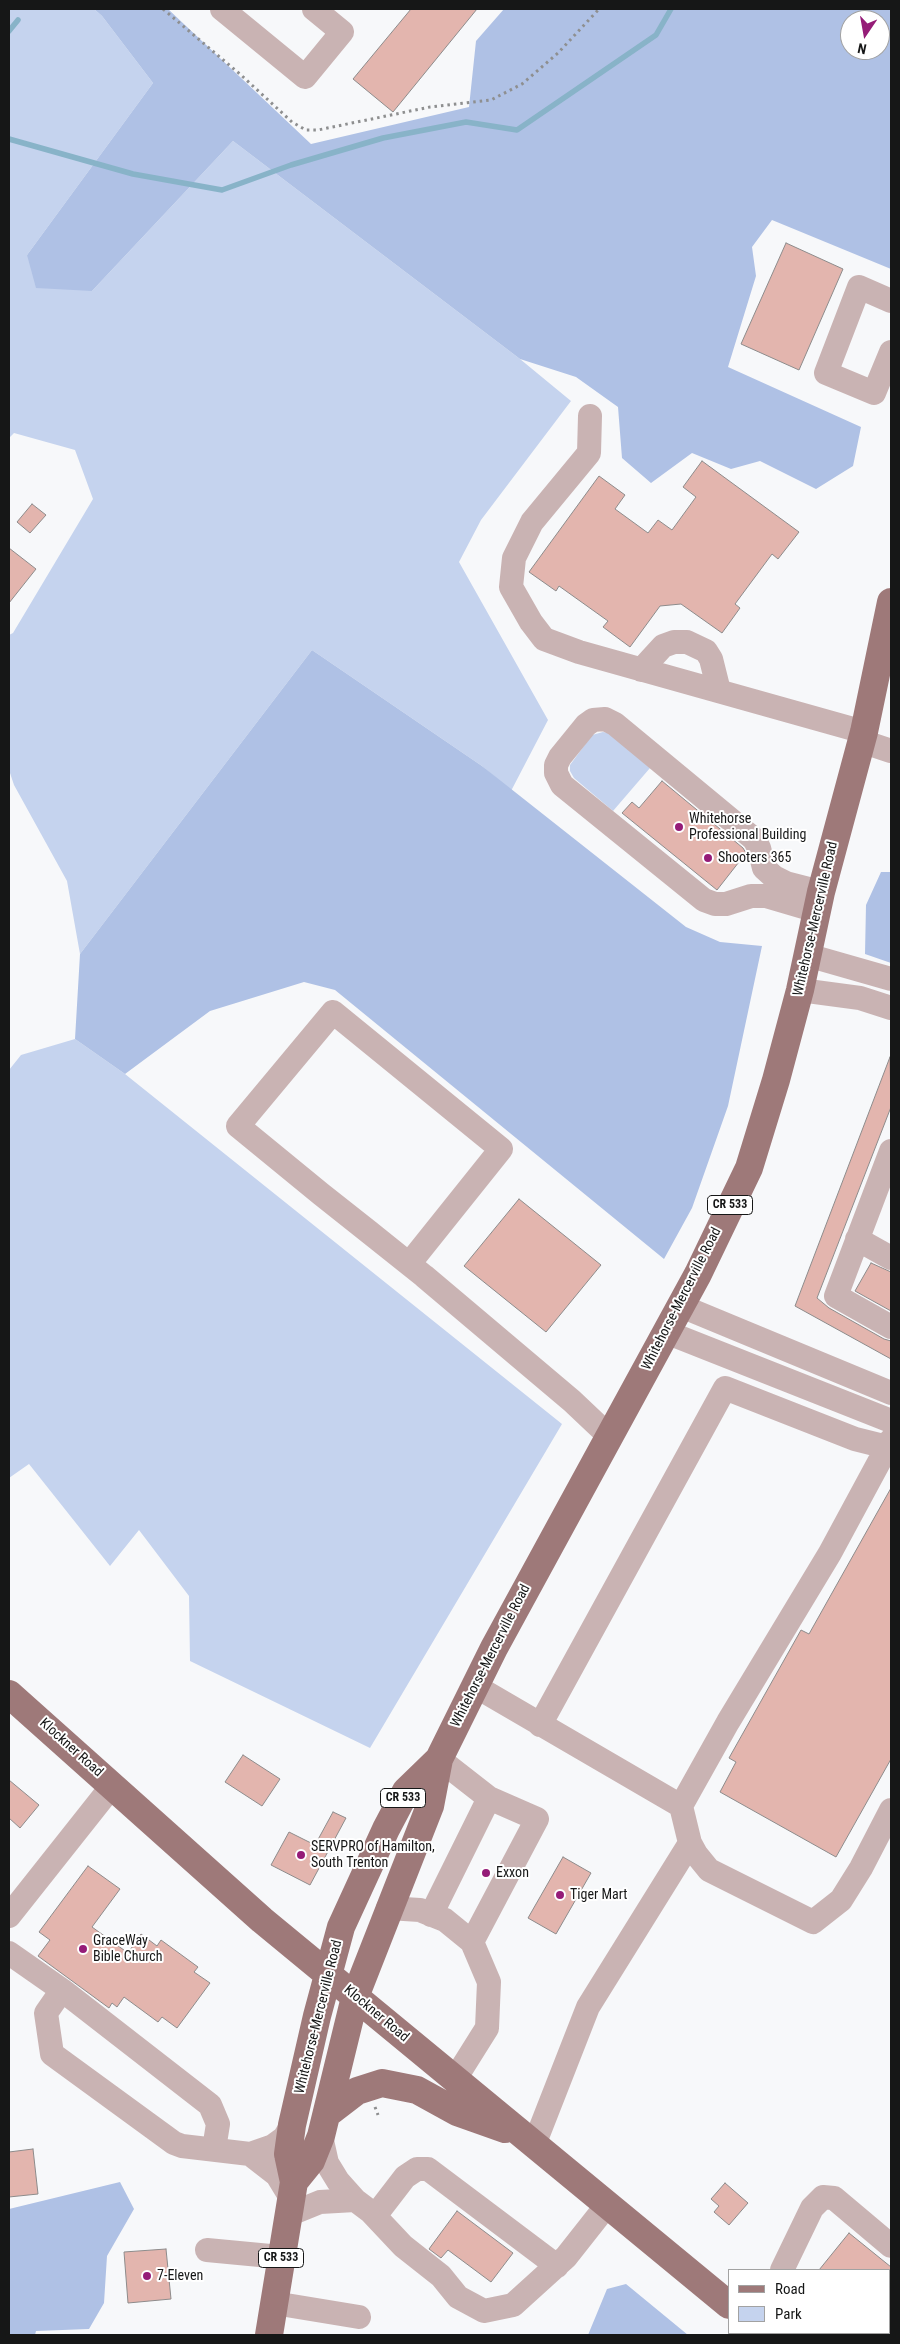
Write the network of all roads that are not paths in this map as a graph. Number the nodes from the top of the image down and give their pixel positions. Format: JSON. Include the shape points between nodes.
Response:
{"nodes":[{"id":1,"x":222,"y":9,"type":"edge"},
{"id":2,"x":314,"y":9,"type":"edge"},
{"id":3,"x":891,"y":301,"type":"edge"},
{"id":4,"x":891,"y":352,"type":"edge"},
{"id":5,"x":590,"y":416,"type":"dead end"},
{"id":6,"x":891,"y":602,"type":"edge"},
{"id":7,"x":641,"y":670,"type":"junction"},
{"id":8,"x":719,"y":691,"type":"junction"},
{"id":9,"x":862,"y":737,"type":"junction"},
{"id":10,"x":891,"y":751,"type":"edge"},
{"id":11,"x":764,"y":868,"type":"junction"},
{"id":12,"x":751,"y":896,"type":"junction"},
{"id":13,"x":819,"y":902,"type":"junction"},
{"id":14,"x":807,"y":955,"type":"junction"},
{"id":15,"x":891,"y":979,"type":"edge"},
{"id":16,"x":800,"y":990,"type":"junction"},
{"id":17,"x":891,"y":1008,"type":"edge"},
{"id":18,"x":891,"y":1151,"type":"edge"},
{"id":19,"x":885,"y":1187,"type":"edge"},
{"id":20,"x":858,"y":1239,"type":"junction"},
{"id":21,"x":891,"y":1258,"type":"edge"},
{"id":22,"x":409,"y":1264,"type":"junction"},
{"id":23,"x":681,"y":1306,"type":"junction"},
{"id":24,"x":891,"y":1327,"type":"edge"},
{"id":25,"x":666,"y":1332,"type":"junction"},
{"id":26,"x":891,"y":1393,"type":"edge"},
{"id":27,"x":891,"y":1421,"type":"edge"},
{"id":28,"x":609,"y":1436,"type":"junction"},
{"id":29,"x":891,"y":1445,"type":"edge"},
{"id":30,"x":475,"y":1686,"type":"junction"},
{"id":31,"x":9,"y":1694,"type":"edge"},
{"id":32,"x":540,"y":1725,"type":"junction"},
{"id":33,"x":439,"y":1759,"type":"junction"},
{"id":34,"x":112,"y":1786,"type":"junction"},
{"id":35,"x":489,"y":1798,"type":"junction"},
{"id":36,"x":681,"y":1806,"type":"junction"},
{"id":37,"x":891,"y":1810,"type":"edge"},
{"id":38,"x":690,"y":1843,"type":"junction"},
{"id":39,"x":388,"y":1908,"type":"junction"},
{"id":40,"x":431,"y":1915,"type":"junction"},
{"id":41,"x":9,"y":1916,"type":"edge"},
{"id":42,"x":472,"y":1942,"type":"junction"},
{"id":43,"x":9,"y":1953,"type":"edge"},
{"id":44,"x":328,"y":1974,"type":"junction"},
{"id":45,"x":62,"y":1990,"type":"junction"},
{"id":46,"x":356,"y":1997,"type":"junction"},
{"id":47,"x":455,"y":2079,"type":"junction"},
{"id":48,"x":292,"y":2125,"type":"junction"},
{"id":49,"x":324,"y":2125,"type":"junction"},
{"id":50,"x":528,"y":2140,"type":"junction"},
{"id":51,"x":214,"y":2149,"type":"junction"},
{"id":52,"x":250,"y":2154,"type":"junction"},
{"id":53,"x":291,"y":2198,"type":"junction"},
{"id":54,"x":355,"y":2200,"type":"junction"},
{"id":55,"x":607,"y":2205,"type":"junction"},
{"id":56,"x":375,"y":2216,"type":"junction"},
{"id":57,"x":891,"y":2246,"type":"edge"},
{"id":58,"x":207,"y":2250,"type":"dead end"},
{"id":59,"x":281,"y":2258,"type":"junction"},
{"id":60,"x":557,"y":2266,"type":"junction"},
{"id":61,"x":782,"y":2269,"type":"edge"},
{"id":62,"x":274,"y":2303,"type":"junction"},
{"id":63,"x":728,"y":2304,"type":"edge"},
{"id":64,"x":359,"y":2317,"type":"dead end"},
{"id":65,"x":269,"y":2335,"type":"edge"}],
"edges":[{"from":1,"to":2,"type":"lane","via":[[305,77],[342,32]]},
{"from":3,"to":4,"type":"lane","via":[[859,287],[826,373],[874,393]]},
{"from":5,"to":7,"type":"lane","via":[[589,453],[532,522],[514,558],[511,587],[544,639]]},
{"from":6,"to":9,"type":"main road","name":"Whitehorse-Mercerville Road","number":"CR 533"},
{"from":7,"to":8,"type":"lane"},
{"from":7,"to":8,"type":"lane","via":[[663,646],[687,642],[706,651]]},
{"from":8,"to":9,"type":"lane"},
{"from":9,"to":10,"type":"lane"},
{"from":9,"to":13,"type":"main road","name":"Whitehorse-Mercerville Road","number":"CR 533"},
{"from":11,"to":12,"type":"lane"},
{"from":11,"to":12,"type":"lane","via":[[754,839],[615,724],[604,719],[593,720],[560,756],[556,774],[562,785],[704,900],[726,904]]},
{"from":11,"to":13,"type":"lane"},
{"from":12,"to":13,"type":"lane"},
{"from":13,"to":14,"type":"main road","name":"Whitehorse-Mercerville Road","number":"CR 533"},
{"from":14,"to":15,"type":"lane"},
{"from":14,"to":16,"type":"main road","name":"Whitehorse-Mercerville Road","number":"CR 533"},
{"from":16,"to":17,"type":"lane","via":[[860,998]]},
{"from":16,"to":23,"type":"main road","name":"Whitehorse-Mercerville Road","number":"CR 533","via":[[749,1168]]},
{"from":18,"to":19,"type":"lane"},
{"from":19,"to":20,"type":"lane"},
{"from":20,"to":21,"type":"lane"},
{"from":20,"to":24,"type":"lane","via":[[836,1296]]},
{"from":22,"to":22,"type":"lane","via":[[238,1126],[333,1012],[501,1149]]},
{"from":22,"to":28,"type":"lane"},
{"from":23,"to":25,"type":"main road","name":"Whitehorse-Mercerville Road","number":"CR 533"},
{"from":23,"to":26,"type":"lane"},
{"from":25,"to":27,"type":"lane"},
{"from":25,"to":28,"type":"main road","name":"Whitehorse-Mercerville Road","number":"CR 533"},
{"from":28,"to":30,"type":"main road","name":"Whitehorse-Mercerville Road","number":"CR 533"},
{"from":29,"to":32,"type":"lane","via":[[855,1439],[725,1388]]},
{"from":29,"to":36,"type":"lane"},
{"from":30,"to":32,"type":"lane"},
{"from":30,"to":33,"type":"main road","name":"Whitehorse-Mercerville Road","number":"CR 533"},
{"from":31,"to":34,"type":"main road","name":"Klockner Road"},
{"from":32,"to":36,"type":"lane"},
{"from":33,"to":35,"type":"lane"},
{"from":33,"to":39,"type":"main road","name":"Whitehorse-Mercerville Road","number":"CR 533","via":[[430,1806]]},
{"from":33,"to":44,"type":"main road","name":"Whitehorse-Mercerville Road","number":"CR 533","via":[[406,1791],[386,1829],[341,1928]]},
{"from":34,"to":41,"type":"lane"},
{"from":34,"to":44,"type":"main road","name":"Klockner Road","via":[[262,1920]]},
{"from":35,"to":40,"type":"lane"},
{"from":35,"to":42,"type":"lane","via":[[537,1819]]},
{"from":36,"to":38,"type":"lane"},
{"from":37,"to":38,"type":"lane","via":[[841,1900],[812,1922],[710,1870]]},
{"from":38,"to":50,"type":"lane","via":[[588,2007]]},
{"from":39,"to":40,"type":"lane","via":[[420,1910]]},
{"from":39,"to":46,"type":"main road","name":"Whitehorse-Mercerville Road","number":"CR 533"},
{"from":40,"to":42,"type":"lane","via":[[445,1920]]},
{"from":42,"to":47,"type":"lane","via":[[488,1982],[487,2028]]},
{"from":43,"to":45,"type":"lane"},
{"from":44,"to":46,"type":"main road","name":"Klockner Road"},
{"from":44,"to":48,"type":"main road","name":"Whitehorse-Mercerville Road","number":"CR 533"},
{"from":45,"to":51,"type":"lane","via":[[210,2105],[218,2124]]},
{"from":45,"to":51,"type":"lane","via":[[46,2013],[52,2054],[174,2143]]},
{"from":46,"to":47,"type":"main road","name":"Klockner Road"},
{"from":46,"to":49,"type":"main road","name":"Whitehorse-Mercerville Road","number":"CR 533"},
{"from":47,"to":50,"type":"main road","name":"Klockner Road"},
{"from":48,"to":52,"type":"lane","via":[[284,2138]]},
{"from":48,"to":53,"type":"main road","name":"Whitehorse-Mercerville Road","number":"CR 533","via":[[288,2154]]},
{"from":49,"to":50,"type":"main road","via":[[357,2091],[382,2083],[418,2090],[457,2112]]},
{"from":49,"to":53,"type":"main road","name":"Whitehorse-Mercerville Road","number":"CR 533","via":[[311,2161]]},
{"from":49,"to":54,"type":"lane","via":[[327,2163]]},
{"from":50,"to":55,"type":"main road","name":"Klockner Road"},
{"from":51,"to":52,"type":"lane"},
{"from":52,"to":53,"type":"lane","via":[[277,2176]]},
{"from":53,"to":54,"type":"lane","via":[[320,2202]]},
{"from":53,"to":59,"type":"main road","name":"Whitehorse-Mercerville Road","number":"CR 533"},
{"from":54,"to":56,"type":"lane"},
{"from":55,"to":60,"type":"lane"},
{"from":55,"to":63,"type":"main road","name":"Klockner Road"},
{"from":56,"to":60,"type":"lane","via":[[403,2246],[441,2276],[458,2297],[484,2311],[513,2305]]},
{"from":56,"to":60,"type":"lane","via":[[405,2177],[416,2169],[428,2169]]},
{"from":57,"to":61,"type":"lane","via":[[834,2198],[823,2197],[812,2208]]},
{"from":58,"to":59,"type":"lane"},
{"from":59,"to":62,"type":"main road","name":"Whitehorse-Mercerville Road","number":"CR 533"},
{"from":62,"to":64,"type":"lane"},
{"from":62,"to":65,"type":"main road","name":"Whitehorse-Mercerville Road","number":"CR 533"}]}
